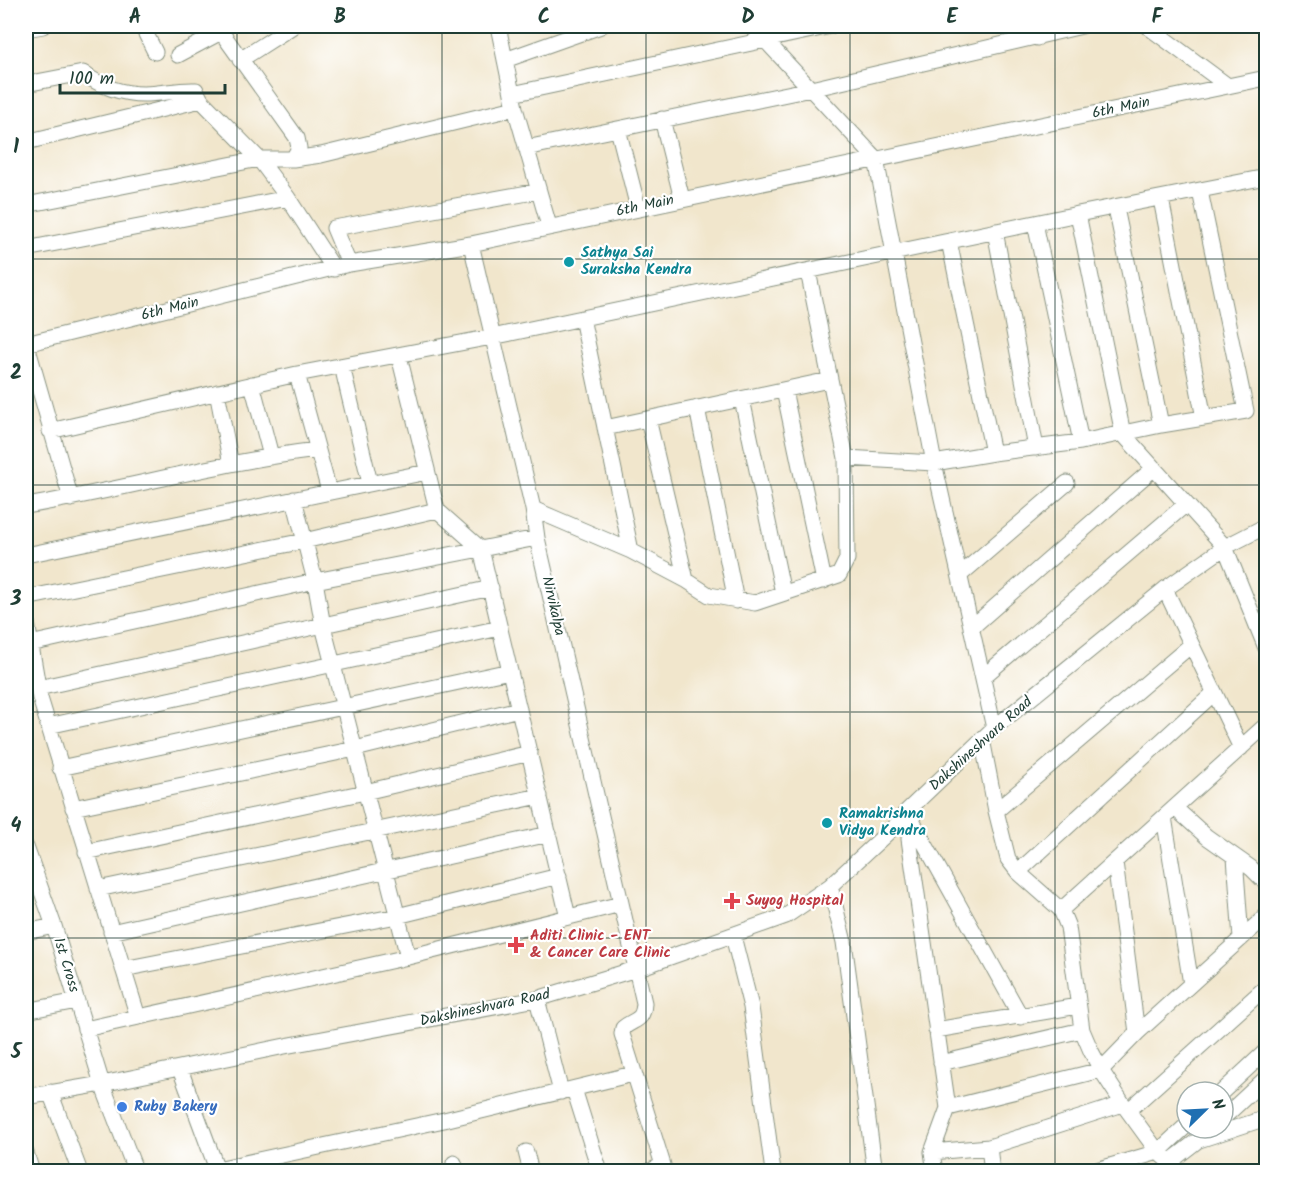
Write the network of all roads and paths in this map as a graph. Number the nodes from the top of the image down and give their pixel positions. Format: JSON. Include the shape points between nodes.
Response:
{"nodes":[{"id":1,"x":43,"y":26,"type":"edge"},
{"id":2,"x":142,"y":26,"type":"edge"},
{"id":3,"x":292,"y":26,"type":"edge"},
{"id":4,"x":498,"y":26,"type":"edge"},
{"id":5,"x":601,"y":26,"type":"edge"},
{"id":6,"x":752,"y":26,"type":"edge"},
{"id":7,"x":831,"y":26,"type":"edge"},
{"id":8,"x":1022,"y":26,"type":"edge"},
{"id":9,"x":1082,"y":26,"type":"edge"},
{"id":10,"x":1147,"y":26,"type":"edge"},
{"id":11,"x":219,"y":28,"type":"edge"},
{"id":12,"x":26,"y":29,"type":"edge"},
{"id":13,"x":1037,"y":38,"type":"junction"},
{"id":14,"x":766,"y":40,"type":"junction"},
{"id":15,"x":155,"y":52,"type":"dead end"},
{"id":16,"x":178,"y":55,"type":"dead end"},
{"id":17,"x":240,"y":60,"type":"junction"},
{"id":18,"x":505,"y":60,"type":"junction"},
{"id":19,"x":1266,"y":78,"type":"edge"},
{"id":20,"x":26,"y":84,"type":"edge"},
{"id":21,"x":1228,"y":86,"type":"junction"},
{"id":22,"x":811,"y":89,"type":"junction"},
{"id":23,"x":201,"y":100,"type":"junction"},
{"id":24,"x":513,"y":101,"type":"junction"},
{"id":25,"x":662,"y":119,"type":"junction"},
{"id":26,"x":618,"y":129,"type":"junction"},
{"id":27,"x":26,"y":142,"type":"edge"},
{"id":28,"x":526,"y":148,"type":"junction"},
{"id":29,"x":259,"y":159,"type":"junction"},
{"id":30,"x":294,"y":159,"type":"junction"},
{"id":31,"x":876,"y":159,"type":"junction"},
{"id":32,"x":1266,"y":177,"type":"edge"},
{"id":33,"x":538,"y":191,"type":"junction"},
{"id":34,"x":1200,"y":191,"type":"junction"},
{"id":35,"x":288,"y":198,"type":"junction"},
{"id":36,"x":682,"y":199,"type":"junction"},
{"id":37,"x":1161,"y":199,"type":"junction"},
{"id":38,"x":26,"y":205,"type":"edge"},
{"id":39,"x":638,"y":208,"type":"junction"},
{"id":40,"x":1116,"y":208,"type":"junction"},
{"id":41,"x":1077,"y":214,"type":"junction"},
{"id":42,"x":1035,"y":223,"type":"junction"},
{"id":43,"x":549,"y":226,"type":"junction"},
{"id":44,"x":995,"y":231,"type":"junction"},
{"id":45,"x":949,"y":241,"type":"junction"},
{"id":46,"x":471,"y":243,"type":"junction"},
{"id":47,"x":26,"y":249,"type":"edge"},
{"id":48,"x":892,"y":253,"type":"junction"},
{"id":49,"x":341,"y":267,"type":"junction"},
{"id":50,"x":807,"y":271,"type":"junction"},
{"id":51,"x":582,"y":318,"type":"junction"},
{"id":52,"x":492,"y":337,"type":"junction"},
{"id":53,"x":26,"y":343,"type":"edge"},
{"id":54,"x":399,"y":356,"type":"junction"},
{"id":55,"x":342,"y":366,"type":"junction"},
{"id":56,"x":297,"y":374,"type":"junction"},
{"id":57,"x":829,"y":380,"type":"junction"},
{"id":58,"x":252,"y":384,"type":"junction"},
{"id":59,"x":784,"y":390,"type":"junction"},
{"id":60,"x":217,"y":392,"type":"junction"},
{"id":61,"x":742,"y":399,"type":"junction"},
{"id":62,"x":697,"y":408,"type":"junction"},
{"id":63,"x":1204,"y":418,"type":"junction"},
{"id":64,"x":648,"y":419,"type":"junction"},
{"id":65,"x":1161,"y":425,"type":"junction"},
{"id":66,"x":605,"y":428,"type":"junction"},
{"id":67,"x":50,"y":431,"type":"junction"},
{"id":68,"x":1124,"y":434,"type":"junction"},
{"id":69,"x":1081,"y":442,"type":"junction"},
{"id":70,"x":1035,"y":448,"type":"junction"},
{"id":71,"x":316,"y":450,"type":"junction"},
{"id":72,"x":993,"y":453,"type":"junction"},
{"id":73,"x":271,"y":456,"type":"junction"},
{"id":74,"x":846,"y":459,"type":"junction"},
{"id":75,"x":934,"y":463,"type":"junction"},
{"id":76,"x":231,"y":464,"type":"junction"},
{"id":77,"x":1154,"y":468,"type":"junction"},
{"id":78,"x":427,"y":472,"type":"junction"},
{"id":79,"x":370,"y":483,"type":"junction"},
{"id":80,"x":1067,"y":483,"type":"dead end"},
{"id":81,"x":329,"y":492,"type":"junction"},
{"id":82,"x":294,"y":498,"type":"junction"},
{"id":83,"x":71,"y":499,"type":"junction"},
{"id":84,"x":1185,"y":505,"type":"junction"},
{"id":85,"x":26,"y":506,"type":"edge"},
{"id":86,"x":533,"y":509,"type":"junction"},
{"id":87,"x":437,"y":510,"type":"junction"},
{"id":88,"x":1266,"y":526,"type":"edge"},
{"id":89,"x":537,"y":538,"type":"junction"},
{"id":90,"x":304,"y":541,"type":"junction"},
{"id":91,"x":1225,"y":547,"type":"junction"},
{"id":92,"x":481,"y":549,"type":"junction"},
{"id":93,"x":631,"y":551,"type":"junction"},
{"id":94,"x":26,"y":555,"type":"edge"},
{"id":95,"x":960,"y":575,"type":"junction"},
{"id":96,"x":686,"y":580,"type":"junction"},
{"id":97,"x":315,"y":581,"type":"junction"},
{"id":98,"x":824,"y":581,"type":"junction"},
{"id":99,"x":490,"y":588,"type":"junction"},
{"id":100,"x":1164,"y":589,"type":"junction"},
{"id":101,"x":783,"y":593,"type":"junction"},
{"id":102,"x":26,"y":598,"type":"edge"},
{"id":103,"x":736,"y":601,"type":"junction"},
{"id":104,"x":1260,"y":616,"type":"edge"},
{"id":105,"x":26,"y":617,"type":"edge"},
{"id":106,"x":323,"y":626,"type":"junction"},
{"id":107,"x":500,"y":628,"type":"junction"},
{"id":108,"x":971,"y":628,"type":"junction"},
{"id":109,"x":30,"y":644,"type":"junction"},
{"id":110,"x":1191,"y":645,"type":"junction"},
{"id":111,"x":1266,"y":648,"type":"edge"},
{"id":112,"x":333,"y":664,"type":"junction"},
{"id":113,"x":510,"y":670,"type":"junction"},
{"id":114,"x":983,"y":677,"type":"junction"},
{"id":115,"x":38,"y":688,"type":"junction"},
{"id":116,"x":1214,"y":693,"type":"junction"},
{"id":117,"x":344,"y":706,"type":"junction"},
{"id":118,"x":519,"y":709,"type":"junction"},
{"id":119,"x":48,"y":726,"type":"junction"},
{"id":120,"x":1266,"y":726,"type":"edge"},
{"id":121,"x":994,"y":728,"type":"junction"},
{"id":122,"x":982,"y":739,"type":"junction"},
{"id":123,"x":1241,"y":748,"type":"junction"},
{"id":124,"x":355,"y":749,"type":"junction"},
{"id":125,"x":530,"y":753,"type":"junction"},
{"id":126,"x":60,"y":768,"type":"junction"},
{"id":127,"x":365,"y":792,"type":"junction"},
{"id":128,"x":540,"y":796,"type":"junction"},
{"id":129,"x":73,"y":808,"type":"junction"},
{"id":130,"x":996,"y":810,"type":"junction"},
{"id":131,"x":1169,"y":812,"type":"junction"},
{"id":132,"x":910,"y":818,"type":"junction"},
{"id":133,"x":374,"y":830,"type":"junction"},
{"id":134,"x":549,"y":834,"type":"junction"},
{"id":135,"x":26,"y":848,"type":"edge"},
{"id":136,"x":86,"y":852,"type":"junction"},
{"id":137,"x":1235,"y":856,"type":"junction"},
{"id":138,"x":1114,"y":862,"type":"junction"},
{"id":139,"x":385,"y":871,"type":"junction"},
{"id":140,"x":1018,"y":872,"type":"junction"},
{"id":141,"x":559,"y":876,"type":"junction"},
{"id":142,"x":1266,"y":883,"type":"edge"},
{"id":143,"x":830,"y":886,"type":"junction"},
{"id":144,"x":98,"y":889,"type":"junction"},
{"id":145,"x":621,"y":904,"type":"junction"},
{"id":146,"x":1061,"y":910,"type":"junction"},
{"id":147,"x":397,"y":916,"type":"junction"},
{"id":148,"x":1266,"y":916,"type":"edge"},
{"id":149,"x":568,"y":917,"type":"junction"},
{"id":150,"x":54,"y":926,"type":"junction"},
{"id":151,"x":26,"y":932,"type":"edge"},
{"id":152,"x":111,"y":932,"type":"junction"},
{"id":153,"x":734,"y":936,"type":"junction"},
{"id":154,"x":1241,"y":939,"type":"junction"},
{"id":155,"x":408,"y":957,"type":"junction"},
{"id":156,"x":123,"y":969,"type":"junction"},
{"id":157,"x":636,"y":969,"type":"junction"},
{"id":158,"x":1191,"y":984,"type":"junction"},
{"id":159,"x":1266,"y":987,"type":"edge"},
{"id":160,"x":537,"y":999,"type":"junction"},
{"id":161,"x":77,"y":1001,"type":"junction"},
{"id":162,"x":1078,"y":1006,"type":"junction"},
{"id":163,"x":26,"y":1011,"type":"edge"},
{"id":164,"x":138,"y":1017,"type":"junction"},
{"id":165,"x":1021,"y":1017,"type":"junction"},
{"id":166,"x":85,"y":1029,"type":"junction"},
{"id":167,"x":936,"y":1030,"type":"junction"},
{"id":168,"x":1082,"y":1030,"type":"junction"},
{"id":169,"x":1137,"y":1033,"type":"junction"},
{"id":170,"x":1266,"y":1051,"type":"edge"},
{"id":171,"x":941,"y":1063,"type":"junction"},
{"id":172,"x":180,"y":1069,"type":"junction"},
{"id":173,"x":1101,"y":1070,"type":"junction"},
{"id":174,"x":633,"y":1074,"type":"junction"},
{"id":175,"x":1266,"y":1078,"type":"edge"},
{"id":176,"x":1235,"y":1080,"type":"edge"},
{"id":177,"x":102,"y":1084,"type":"junction"},
{"id":178,"x":568,"y":1090,"type":"junction"},
{"id":179,"x":50,"y":1092,"type":"junction"},
{"id":180,"x":26,"y":1097,"type":"edge"},
{"id":181,"x":1235,"y":1107,"type":"edge"},
{"id":182,"x":948,"y":1108,"type":"junction"},
{"id":183,"x":1125,"y":1108,"type":"junction"},
{"id":184,"x":1266,"y":1118,"type":"edge"},
{"id":185,"x":1235,"y":1128,"type":"edge"},
{"id":186,"x":1175,"y":1136,"type":"edge"},
{"id":187,"x":1199,"y":1140,"type":"edge"},
{"id":188,"x":989,"y":1147,"type":"junction"},
{"id":189,"x":526,"y":1152,"type":"dead end"},
{"id":190,"x":932,"y":1152,"type":"junction"},
{"id":191,"x":1158,"y":1152,"type":"junction"},
{"id":192,"x":26,"y":1153,"type":"edge"},
{"id":193,"x":1176,"y":1166,"type":"edge"},
{"id":194,"x":1266,"y":1168,"type":"edge"},
{"id":195,"x":218,"y":1170,"type":"edge"},
{"id":196,"x":32,"y":1172,"type":"edge"},
{"id":197,"x":80,"y":1172,"type":"edge"},
{"id":198,"x":136,"y":1172,"type":"edge"},
{"id":199,"x":531,"y":1172,"type":"edge"},
{"id":200,"x":600,"y":1172,"type":"edge"},
{"id":201,"x":648,"y":1172,"type":"edge"},
{"id":202,"x":773,"y":1172,"type":"edge"},
{"id":203,"x":875,"y":1172,"type":"edge"},
{"id":204,"x":935,"y":1172,"type":"edge"},
{"id":205,"x":992,"y":1172,"type":"edge"},
{"id":206,"x":1090,"y":1172,"type":"edge"},
{"id":207,"x":1256,"y":1172,"type":"edge"}],
"edges":[{"from":1,"to":12,"type":"street"},
{"from":2,"to":15,"type":"street"},
{"from":3,"to":17,"type":"street"},
{"from":4,"to":18,"type":"street"},
{"from":5,"to":18,"type":"street"},
{"from":6,"to":14,"type":"street"},
{"from":7,"to":14,"type":"street"},
{"from":8,"to":13,"type":"street"},
{"from":9,"to":13,"type":"street"},
{"from":10,"to":21,"type":"street"},
{"from":11,"to":16,"type":"street"},
{"from":11,"to":17,"type":"street"},
{"from":13,"to":22,"type":"street"},
{"from":14,"to":22,"type":"street"},
{"from":14,"to":24,"type":"street"},
{"from":17,"to":30,"type":"street","via":[[297,138],[299,148]]},
{"from":18,"to":24,"type":"street"},
{"from":19,"to":21,"type":"street","name":"6th Main"},
{"from":20,"to":23,"type":"street","via":[[83,73],[96,83],[120,91],[144,94],[196,90]]},
{"from":21,"to":31,"type":"street","name":"6th Main"},
{"from":22,"to":25,"type":"street"},
{"from":22,"to":31,"type":"street"},
{"from":23,"to":27,"type":"street"},
{"from":23,"to":29,"type":"street"},
{"from":24,"to":28,"type":"street"},
{"from":24,"to":30,"type":"street","via":[[321,155]]},
{"from":25,"to":26,"type":"street"},
{"from":25,"to":36,"type":"street"},
{"from":26,"to":28,"type":"street"},
{"from":26,"to":39,"type":"street"},
{"from":28,"to":33,"type":"street"},
{"from":29,"to":30,"type":"street"},
{"from":29,"to":35,"type":"street"},
{"from":29,"to":38,"type":"street"},
{"from":31,"to":36,"type":"street","name":"6th Main"},
{"from":31,"to":48,"type":"street"},
{"from":32,"to":34,"type":"street"},
{"from":33,"to":43,"type":"street"},
{"from":33,"to":49,"type":"street","via":[[334,228]]},
{"from":34,"to":37,"type":"street"},
{"from":34,"to":63,"type":"street","via":[[1246,411]]},
{"from":35,"to":47,"type":"street"},
{"from":35,"to":49,"type":"street"},
{"from":36,"to":39,"type":"street","name":"6th Main"},
{"from":37,"to":40,"type":"street"},
{"from":37,"to":63,"type":"street"},
{"from":39,"to":43,"type":"street","name":"6th Main"},
{"from":40,"to":41,"type":"street"},
{"from":40,"to":65,"type":"street"},
{"from":41,"to":42,"type":"street"},
{"from":41,"to":68,"type":"street"},
{"from":42,"to":44,"type":"street"},
{"from":42,"to":69,"type":"street"},
{"from":43,"to":46,"type":"street","name":"6th Main"},
{"from":44,"to":45,"type":"street"},
{"from":44,"to":70,"type":"street"},
{"from":45,"to":48,"type":"street"},
{"from":45,"to":72,"type":"street"},
{"from":46,"to":49,"type":"street","name":"6th Main"},
{"from":46,"to":52,"type":"street","name":"Nirvikalpa"},
{"from":48,"to":50,"type":"street"},
{"from":48,"to":75,"type":"street"},
{"from":49,"to":53,"type":"street","name":"6th Main"},
{"from":50,"to":51,"type":"street"},
{"from":50,"to":57,"type":"street"},
{"from":51,"to":52,"type":"street"},
{"from":51,"to":66,"type":"street"},
{"from":52,"to":54,"type":"street"},
{"from":52,"to":86,"type":"street","name":"Nirvikalpa"},
{"from":53,"to":67,"type":"street"},
{"from":54,"to":55,"type":"street"},
{"from":54,"to":78,"type":"street"},
{"from":55,"to":56,"type":"street"},
{"from":55,"to":79,"type":"street"},
{"from":56,"to":58,"type":"street"},
{"from":56,"to":71,"type":"street"},
{"from":57,"to":59,"type":"street"},
{"from":57,"to":74,"type":"street"},
{"from":58,"to":60,"type":"street"},
{"from":58,"to":73,"type":"street"},
{"from":59,"to":61,"type":"street"},
{"from":59,"to":98,"type":"street"},
{"from":60,"to":67,"type":"street"},
{"from":60,"to":76,"type":"street"},
{"from":61,"to":62,"type":"street"},
{"from":61,"to":101,"type":"street"},
{"from":62,"to":64,"type":"street"},
{"from":62,"to":103,"type":"street"},
{"from":63,"to":65,"type":"street"},
{"from":64,"to":66,"type":"street"},
{"from":64,"to":96,"type":"street"},
{"from":65,"to":68,"type":"street"},
{"from":66,"to":93,"type":"street"},
{"from":67,"to":83,"type":"street"},
{"from":68,"to":69,"type":"street"},
{"from":68,"to":77,"type":"street"},
{"from":69,"to":70,"type":"street"},
{"from":70,"to":72,"type":"street"},
{"from":71,"to":73,"type":"street"},
{"from":71,"to":81,"type":"street"},
{"from":72,"to":75,"type":"street"},
{"from":73,"to":76,"type":"street"},
{"from":74,"to":75,"type":"street"},
{"from":74,"to":98,"type":"street","via":[[847,559],[839,575]]},
{"from":75,"to":95,"type":"street"},
{"from":76,"to":83,"type":"street"},
{"from":77,"to":84,"type":"street"},
{"from":77,"to":108,"type":"street"},
{"from":78,"to":79,"type":"street"},
{"from":78,"to":87,"type":"street"},
{"from":79,"to":81,"type":"street"},
{"from":80,"to":95,"type":"street"},
{"from":81,"to":82,"type":"street"},
{"from":82,"to":90,"type":"street"},
{"from":82,"to":94,"type":"street"},
{"from":83,"to":85,"type":"street"},
{"from":84,"to":91,"type":"street"},
{"from":84,"to":114,"type":"street"},
{"from":86,"to":89,"type":"street","name":"Nirvikalpa"},
{"from":86,"to":93,"type":"street"},
{"from":87,"to":90,"type":"street"},
{"from":87,"to":92,"type":"street"},
{"from":88,"to":91,"type":"street","name":"Dakshineshvara Road"},
{"from":89,"to":92,"type":"street"},
{"from":89,"to":145,"type":"street","name":"Nirvikalpa"},
{"from":90,"to":97,"type":"street"},
{"from":90,"to":102,"type":"street"},
{"from":91,"to":100,"type":"street","name":"Dakshineshvara Road"},
{"from":91,"to":104,"type":"street"},
{"from":92,"to":97,"type":"street"},
{"from":92,"to":99,"type":"street"},
{"from":93,"to":96,"type":"street"},
{"from":95,"to":108,"type":"street"},
{"from":96,"to":103,"type":"street","via":[[709,595]]},
{"from":97,"to":106,"type":"street"},
{"from":97,"to":109,"type":"street"},
{"from":98,"to":101,"type":"street"},
{"from":99,"to":106,"type":"street"},
{"from":99,"to":107,"type":"street"},
{"from":100,"to":110,"type":"street"},
{"from":100,"to":121,"type":"street","name":"Dakshineshvara Road"},
{"from":101,"to":103,"type":"street","via":[[755,603]]},
{"from":104,"to":111,"type":"street"},
{"from":105,"to":109,"type":"street"},
{"from":106,"to":112,"type":"street"},
{"from":106,"to":115,"type":"street"},
{"from":107,"to":112,"type":"street"},
{"from":107,"to":113,"type":"street"},
{"from":108,"to":114,"type":"street"},
{"from":109,"to":115,"type":"street"},
{"from":110,"to":116,"type":"street"},
{"from":110,"to":130,"type":"street"},
{"from":112,"to":117,"type":"street"},
{"from":112,"to":119,"type":"street"},
{"from":113,"to":117,"type":"street"},
{"from":113,"to":118,"type":"street"},
{"from":114,"to":121,"type":"street"},
{"from":115,"to":119,"type":"street"},
{"from":116,"to":123,"type":"street"},
{"from":116,"to":140,"type":"street"},
{"from":117,"to":124,"type":"street"},
{"from":117,"to":126,"type":"street"},
{"from":118,"to":124,"type":"street"},
{"from":118,"to":125,"type":"street"},
{"from":119,"to":126,"type":"street"},
{"from":120,"to":123,"type":"street"},
{"from":121,"to":122,"type":"street","name":"Dakshineshvara Road"},
{"from":122,"to":130,"type":"street"},
{"from":122,"to":132,"type":"street","name":"Dakshineshvara Road"},
{"from":123,"to":131,"type":"street"},
{"from":124,"to":127,"type":"street"},
{"from":124,"to":129,"type":"street"},
{"from":125,"to":127,"type":"street"},
{"from":125,"to":128,"type":"street"},
{"from":126,"to":129,"type":"street"},
{"from":127,"to":133,"type":"street"},
{"from":127,"to":136,"type":"street"},
{"from":128,"to":133,"type":"street"},
{"from":128,"to":134,"type":"street"},
{"from":129,"to":136,"type":"street"},
{"from":130,"to":140,"type":"street","via":[[1008,859]]},
{"from":131,"to":137,"type":"street"},
{"from":131,"to":138,"type":"street"},
{"from":131,"to":158,"type":"street"},
{"from":132,"to":143,"type":"street","name":"Dakshineshvara Road","via":[[897,824]]},
{"from":132,"to":165,"type":"street"},
{"from":132,"to":167,"type":"street","via":[[909,838]]},
{"from":133,"to":139,"type":"street"},
{"from":133,"to":144,"type":"street"},
{"from":134,"to":139,"type":"street"},
{"from":134,"to":141,"type":"street"},
{"from":135,"to":150,"type":"street","name":"1st Cross"},
{"from":136,"to":144,"type":"street"},
{"from":137,"to":142,"type":"street"},
{"from":137,"to":154,"type":"street"},
{"from":138,"to":146,"type":"street"},
{"from":138,"to":169,"type":"street"},
{"from":139,"to":147,"type":"street"},
{"from":139,"to":152,"type":"street"},
{"from":140,"to":146,"type":"street"},
{"from":141,"to":147,"type":"street"},
{"from":141,"to":149,"type":"street"},
{"from":143,"to":153,"type":"street","name":"Dakshineshvara Road","via":[[786,916]]},
{"from":143,"to":203,"type":"street","via":[[844,942]]},
{"from":144,"to":152,"type":"street"},
{"from":145,"to":149,"type":"street"},
{"from":145,"to":157,"type":"street","name":"Nirvikalpa"},
{"from":146,"to":162,"type":"street","via":[[1068,927]]},
{"from":147,"to":155,"type":"street"},
{"from":147,"to":156,"type":"street"},
{"from":148,"to":154,"type":"street"},
{"from":149,"to":155,"type":"street"},
{"from":150,"to":151,"type":"street"},
{"from":150,"to":161,"type":"street","name":"1st Cross"},
{"from":152,"to":156,"type":"street"},
{"from":153,"to":157,"type":"street","name":"Dakshineshvara Road"},
{"from":153,"to":202,"type":"street","via":[[751,1007]]},
{"from":154,"to":158,"type":"street"},
{"from":155,"to":164,"type":"street"},
{"from":156,"to":164,"type":"street"},
{"from":157,"to":160,"type":"street","name":"Dakshineshvara Road"},
{"from":157,"to":174,"type":"street","name":"Nirvikalpa","via":[[644,1012],[622,1028]]},
{"from":158,"to":169,"type":"street"},
{"from":159,"to":183,"type":"street"},
{"from":160,"to":172,"type":"street","name":"Dakshineshvara Road"},
{"from":160,"to":178,"type":"street"},
{"from":161,"to":163,"type":"street"},
{"from":161,"to":166,"type":"street","name":"1st Cross"},
{"from":162,"to":165,"type":"street"},
{"from":162,"to":168,"type":"street"},
{"from":164,"to":166,"type":"street"},
{"from":165,"to":167,"type":"street"},
{"from":166,"to":177,"type":"street","name":"1st Cross"},
{"from":167,"to":171,"type":"street"},
{"from":168,"to":171,"type":"street"},
{"from":168,"to":173,"type":"street"},
{"from":169,"to":173,"type":"street"},
{"from":170,"to":176,"type":"street"},
{"from":171,"to":182,"type":"street"},
{"from":172,"to":177,"type":"street","name":"Dakshineshvara Road"},
{"from":172,"to":195,"type":"street"},
{"from":173,"to":182,"type":"street"},
{"from":173,"to":183,"type":"street"},
{"from":174,"to":178,"type":"street"},
{"from":174,"to":201,"type":"street","via":[[663,1165]]},
{"from":175,"to":181,"type":"street"},
{"from":177,"to":179,"type":"street","name":"Dakshineshvara Road"},
{"from":177,"to":198,"type":"street","name":"1st Cross"},
{"from":178,"to":195,"type":"street"},
{"from":178,"to":200,"type":"street"},
{"from":179,"to":180,"type":"street","name":"Dakshineshvara Road"},
{"from":179,"to":197,"type":"street"},
{"from":182,"to":190,"type":"street"},
{"from":183,"to":188,"type":"street"},
{"from":183,"to":191,"type":"street"},
{"from":184,"to":185,"type":"street"},
{"from":186,"to":191,"type":"street"},
{"from":187,"to":193,"type":"street"},
{"from":188,"to":190,"type":"street"},
{"from":188,"to":205,"type":"street"},
{"from":189,"to":199,"type":"street"},
{"from":190,"to":204,"type":"street"},
{"from":191,"to":193,"type":"street"},
{"from":191,"to":206,"type":"street"},
{"from":192,"to":196,"type":"street"},
{"from":194,"to":207,"type":"street"}]}
